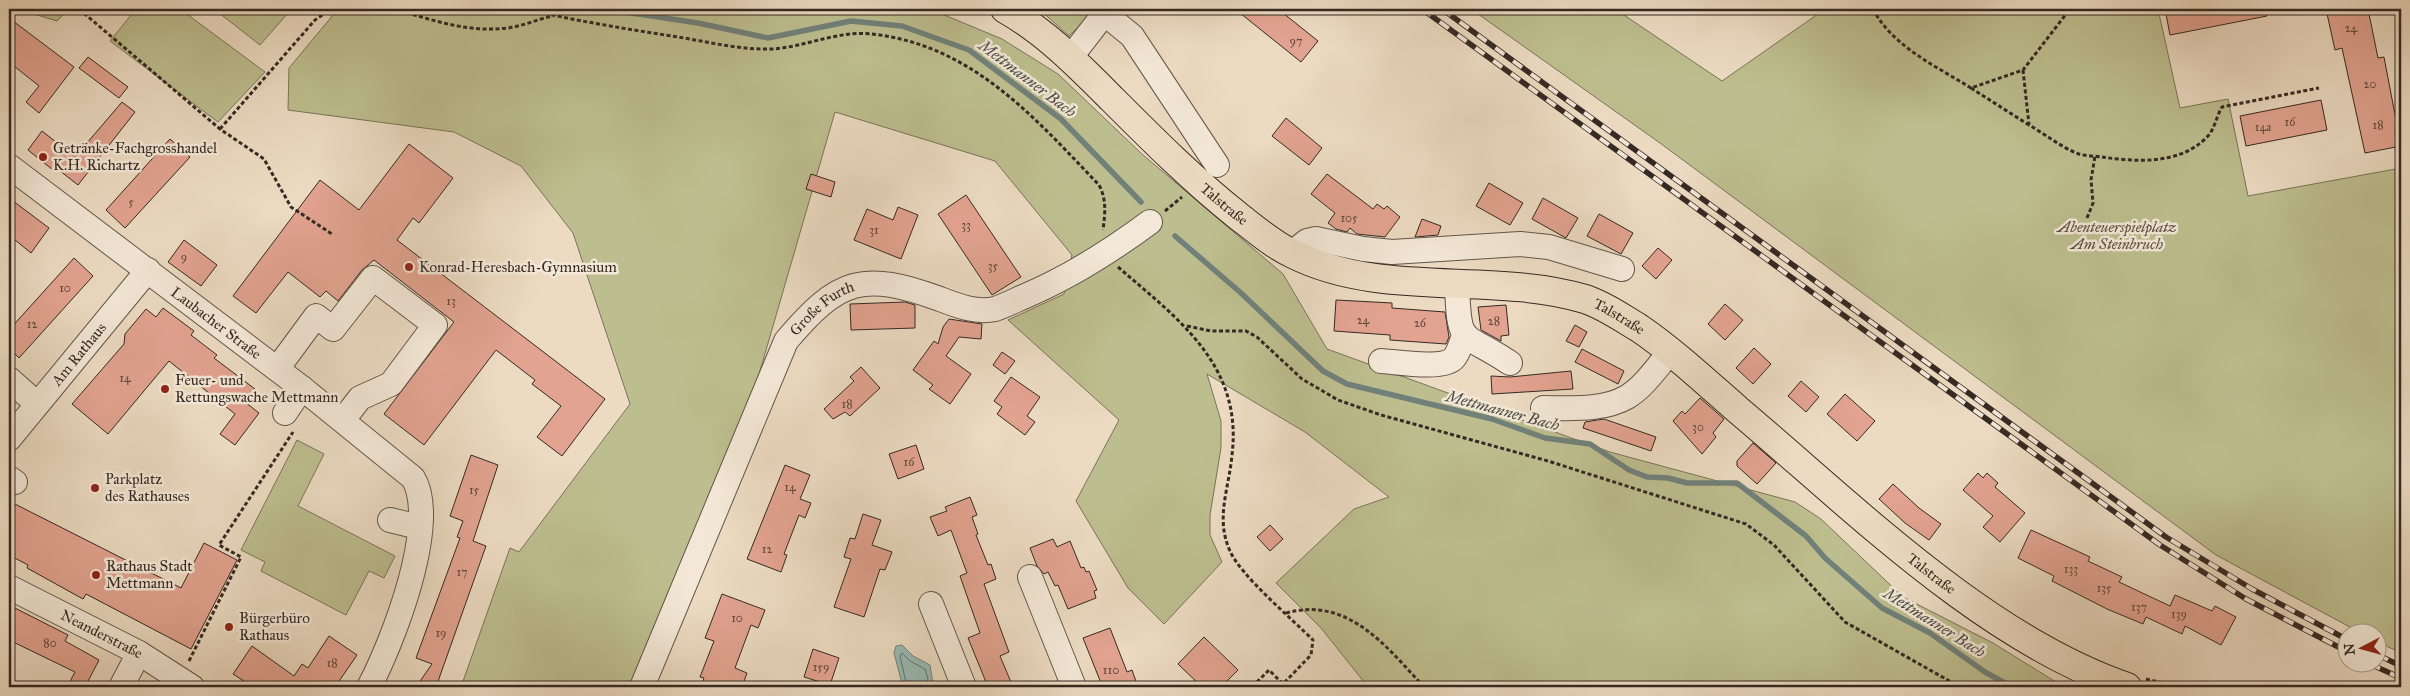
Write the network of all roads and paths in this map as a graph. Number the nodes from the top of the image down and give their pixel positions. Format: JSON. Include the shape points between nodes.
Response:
{"nodes":[{"id":1,"x":79,"y":9,"type":"edge"},
{"id":2,"x":331,"y":9,"type":"edge"},
{"id":3,"x":394,"y":9,"type":"edge"},
{"id":4,"x":526,"y":9,"type":"edge"},
{"id":5,"x":1005,"y":9,"type":"edge"},
{"id":6,"x":1873,"y":9,"type":"edge"},
{"id":7,"x":2070,"y":9,"type":"edge"},
{"id":8,"x":1104,"y":11,"type":"edge"},
{"id":9,"x":554,"y":12,"type":"edge"},
{"id":10,"x":1070,"y":58,"type":"junction"},
{"id":11,"x":2023,"y":70,"type":"junction"},
{"id":12,"x":1972,"y":88,"type":"junction"},
{"id":13,"x":2319,"y":88,"type":"dead end"},
{"id":14,"x":2029,"y":125,"type":"junction"},
{"id":15,"x":220,"y":129,"type":"junction"},
{"id":16,"x":2095,"y":156,"type":"junction"},
{"id":17,"x":1217,"y":165,"type":"dead end"},
{"id":18,"x":9,"y":166,"type":"edge"},
{"id":19,"x":1198,"y":184,"type":"junction"},
{"id":20,"x":2087,"y":218,"type":"dead end"},
{"id":21,"x":1150,"y":222,"type":"joint"},
{"id":22,"x":332,"y":234,"type":"dead end"},
{"id":23,"x":1292,"y":253,"type":"junction"},
{"id":24,"x":1104,"y":254,"type":"junction"},
{"id":25,"x":1622,"y":269,"type":"dead end"},
{"id":26,"x":148,"y":270,"type":"junction"},
{"id":27,"x":1457,"y":283,"type":"junction"},
{"id":28,"x":1186,"y":326,"type":"junction"},
{"id":29,"x":1464,"y":336,"type":"junction"},
{"id":30,"x":1670,"y":352,"type":"junction"},
{"id":31,"x":1381,"y":361,"type":"dead end"},
{"id":32,"x":1510,"y":363,"type":"dead end"},
{"id":33,"x":277,"y":369,"type":"junction"},
{"id":34,"x":9,"y":379,"type":"edge"},
{"id":35,"x":302,"y":388,"type":"junction"},
{"id":36,"x":36,"y":403,"type":"junction"},
{"id":37,"x":1543,"y":408,"type":"dead end"},
{"id":38,"x":342,"y":420,"type":"junction"},
{"id":39,"x":289,"y":422,"type":"joint"},
{"id":40,"x":9,"y":439,"type":"edge"},
{"id":41,"x":390,"y":520,"type":"dead end"},
{"id":42,"x":419,"y":527,"type":"junction"},
{"id":43,"x":1030,"y":577,"type":"dead end"},
{"id":44,"x":9,"y":587,"type":"edge"},
{"id":45,"x":931,"y":604,"type":"dead end"},
{"id":46,"x":1286,"y":613,"type":"junction"},
{"id":47,"x":139,"y":653,"type":"junction"},
{"id":48,"x":186,"y":683,"type":"edge"},
{"id":49,"x":121,"y":687,"type":"edge"},
{"id":50,"x":369,"y":687,"type":"edge"},
{"id":51,"x":642,"y":687,"type":"edge"},
{"id":52,"x":964,"y":687,"type":"edge"},
{"id":53,"x":1074,"y":687,"type":"edge"},
{"id":54,"x":1252,"y":687,"type":"edge"},
{"id":55,"x":1424,"y":687,"type":"edge"},
{"id":56,"x":1960,"y":687,"type":"edge"},
{"id":57,"x":2127,"y":687,"type":"edge"}],
"edges":[{"from":1,"to":15,"type":"path"},
{"from":2,"to":15,"type":"path","via":[[315,20]]},
{"from":3,"to":9,"type":"path","via":[[461,28],[477,29],[508,28]]},
{"from":4,"to":9,"type":"path"},
{"from":5,"to":10,"type":"main road","name":"Talstraße"},
{"from":6,"to":12,"type":"path","via":[[1880,23],[1898,41]]},
{"from":7,"to":11,"type":"path"},
{"from":8,"to":10,"type":"street","name":"Talstraße"},
{"from":8,"to":17,"type":"street","name":"Talstraße","via":[[1132,36]]},
{"from":9,"to":24,"type":"path","via":[[742,48],[772,49],[840,36],[871,34],[926,46],[969,67],[1027,110],[1099,185],[1105,207]]},
{"from":10,"to":19,"type":"main road","name":"Talstraße"},
{"from":11,"to":12,"type":"path"},
{"from":11,"to":14,"type":"path"},
{"from":12,"to":14,"type":"path"},
{"from":13,"to":16,"type":"path","via":[[2222,107],[2206,138],[2190,150],[2166,159],[2127,160]]},
{"from":14,"to":16,"type":"path","via":[[2079,154]]},
{"from":15,"to":22,"type":"path","via":[[264,159],[291,207]]},
{"from":16,"to":20,"type":"path","via":[[2090,180],[2093,203]]},
{"from":18,"to":26,"type":"street","name":"Laubacher Straße"},
{"from":19,"to":21,"type":"path"},
{"from":19,"to":23,"type":"main road","name":"Talstraße","via":[[1268,239]]},
{"from":21,"to":24,"type":"street","name":"Große Furth"},
{"from":23,"to":25,"type":"street","via":[[1307,241],[1316,239],[1392,252],[1520,244],[1549,247]]},
{"from":23,"to":27,"type":"main road","name":"Talstraße","via":[[1323,266],[1358,274]]},
{"from":24,"to":28,"type":"path"},
{"from":24,"to":51,"type":"street","name":"Große Furth","via":[[1043,289],[995,308],[964,308],[913,289],[876,282],[836,293],[811,312],[786,341]]},
{"from":26,"to":33,"type":"street","name":"Laubacher Straße"},
{"from":26,"to":36,"type":"street","name":"Am Rathaus"},
{"from":27,"to":29,"type":"street","via":[[1458,322]]},
{"from":27,"to":30,"type":"main road","name":"Talstraße","via":[[1542,290],[1588,300],[1618,315]]},
{"from":28,"to":46,"type":"path","via":[[1216,368],[1228,392],[1232,415],[1232,455],[1222,518],[1227,545],[1241,568]]},
{"from":28,"to":56,"type":"path","via":[[1212,331],[1246,331],[1326,396],[1381,415],[1548,461],[1746,524],[1774,545],[1845,622]]},
{"from":29,"to":31,"type":"street","via":[[1455,358],[1450,362]]},
{"from":29,"to":32,"type":"street"},
{"from":30,"to":37,"type":"street","via":[[1628,396],[1605,405]]},
{"from":30,"to":57,"type":"main road","name":"Talstraße","via":[[1903,550],[1980,610],[2071,665]]},
{"from":33,"to":35,"type":"street","name":"Laubacher Straße"},
{"from":33,"to":38,"type":"street","via":[[316,316],[333,329],[373,278],[435,325],[391,384],[360,398]]},
{"from":34,"to":36,"type":"street"},
{"from":35,"to":38,"type":"street","name":"Laubacher Straße"},
{"from":35,"to":39,"type":"street"},
{"from":36,"to":40,"type":"street","name":"Am Rathaus"},
{"from":38,"to":42,"type":"street","name":"Laubacher Straße","via":[[413,478],[422,498]]},
{"from":39,"to":48,"type":"path","via":[[219,545],[241,557]]},
{"from":41,"to":42,"type":"street"},
{"from":42,"to":50,"type":"street","name":"Laubacher Straße","via":[[410,584],[399,622]]},
{"from":43,"to":53,"type":"street"},
{"from":44,"to":47,"type":"street","name":"Neanderstraße"},
{"from":45,"to":52,"type":"street"},
{"from":46,"to":54,"type":"path","via":[[1312,640],[1311,655],[1284,684],[1269,670]]},
{"from":46,"to":55,"type":"path","via":[[1304,608],[1351,618],[1386,647]]},
{"from":47,"to":48,"type":"street","name":"Neanderstraße"},
{"from":47,"to":49,"type":"street"}]}
